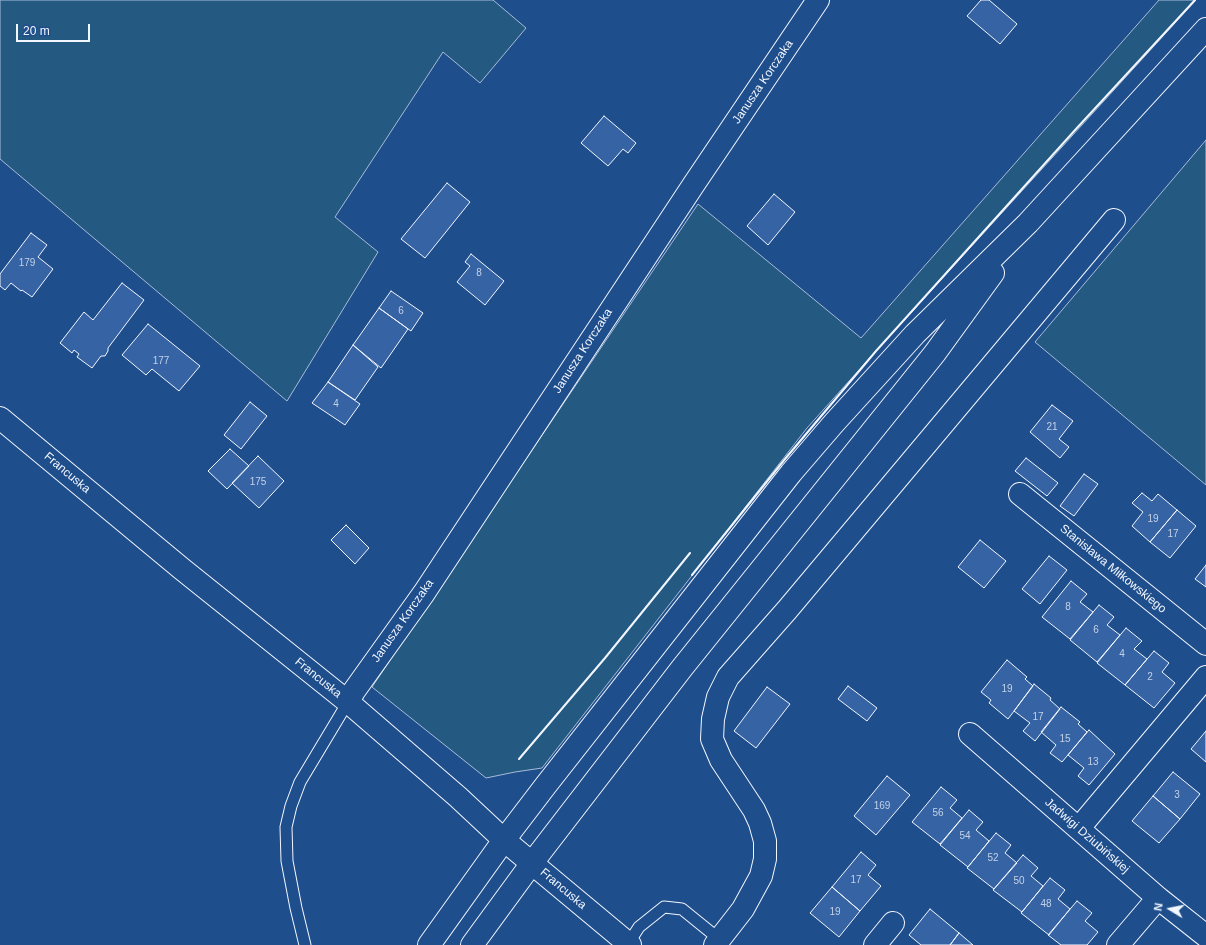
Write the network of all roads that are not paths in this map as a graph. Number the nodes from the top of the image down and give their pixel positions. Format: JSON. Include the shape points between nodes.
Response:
{"nodes":[{"id":1,"x":818,"y":0,"type":"edge"},
{"id":2,"x":1206,"y":29,"type":"edge"},
{"id":3,"x":1114,"y":220,"type":"dead end"},
{"id":4,"x":1028,"y":223,"type":"junction"},
{"id":5,"x":0,"y":418,"type":"edge"},
{"id":6,"x":1020,"y":494,"type":"dead end"},
{"id":7,"x":1206,"y":644,"type":"edge"},
{"id":8,"x":1206,"y":677,"type":"edge"},
{"id":9,"x":348,"y":702,"type":"junction"},
{"id":10,"x":970,"y":734,"type":"dead end"},
{"id":11,"x":1079,"y":828,"type":"junction"},
{"id":12,"x":504,"y":840,"type":"junction"},
{"id":13,"x":532,"y":863,"type":"junction"},
{"id":14,"x":1158,"y":898,"type":"junction"},
{"id":15,"x":893,"y":923,"type":"dead end"},
{"id":16,"x":1206,"y":936,"type":"edge"},
{"id":17,"x":717,"y":942,"type":"edge"},
{"id":18,"x":629,"y":944,"type":"edge"},
{"id":19,"x":304,"y":945,"type":"edge"},
{"id":20,"x":429,"y":945,"type":"edge"},
{"id":21,"x":472,"y":945,"type":"edge"},
{"id":22,"x":874,"y":945,"type":"edge"},
{"id":23,"x":1118,"y":945,"type":"edge"}],
"edges":[{"from":1,"to":9,"type":"main road","name":"Janusza Korczaka","via":[[424,593]]},
{"from":2,"to":4,"type":"main road"},
{"from":3,"to":17,"type":"main road","via":[[728,678],[718,697],[712,719],[712,739],[721,760],[760,823],[765,841],[765,859],[761,876],[743,909]]},
{"from":4,"to":12,"type":"main road","via":[[915,334],[805,456]]},
{"from":4,"to":13,"type":"main road","via":[[935,353],[682,668]]},
{"from":5,"to":9,"type":"main road","name":"Francuska"},
{"from":6,"to":7,"type":"main road","name":"Stanisława Miłkowskiego"},
{"from":8,"to":11,"type":"main road"},
{"from":9,"to":12,"type":"main road","name":"Francuska"},
{"from":9,"to":19,"type":"lane","via":[[300,782],[286,827],[287,861]]},
{"from":10,"to":11,"type":"main road","name":"Jadwigi Dziubińskiej"},
{"from":11,"to":14,"type":"main road","name":"Jadwigi Dziubińskiej"},
{"from":12,"to":13,"type":"main road","name":"Francuska"},
{"from":12,"to":20,"type":"main road"},
{"from":13,"to":18,"type":"main road","name":"Francuska"},
{"from":13,"to":21,"type":"main road"},
{"from":14,"to":16,"type":"main road","name":"Jadwigi Dziubińskiej"},
{"from":14,"to":23,"type":"main road"},
{"from":15,"to":22,"type":"main road"},
{"from":17,"to":18,"type":"lane","via":[[682,909],[664,907],[639,927]]}]}
